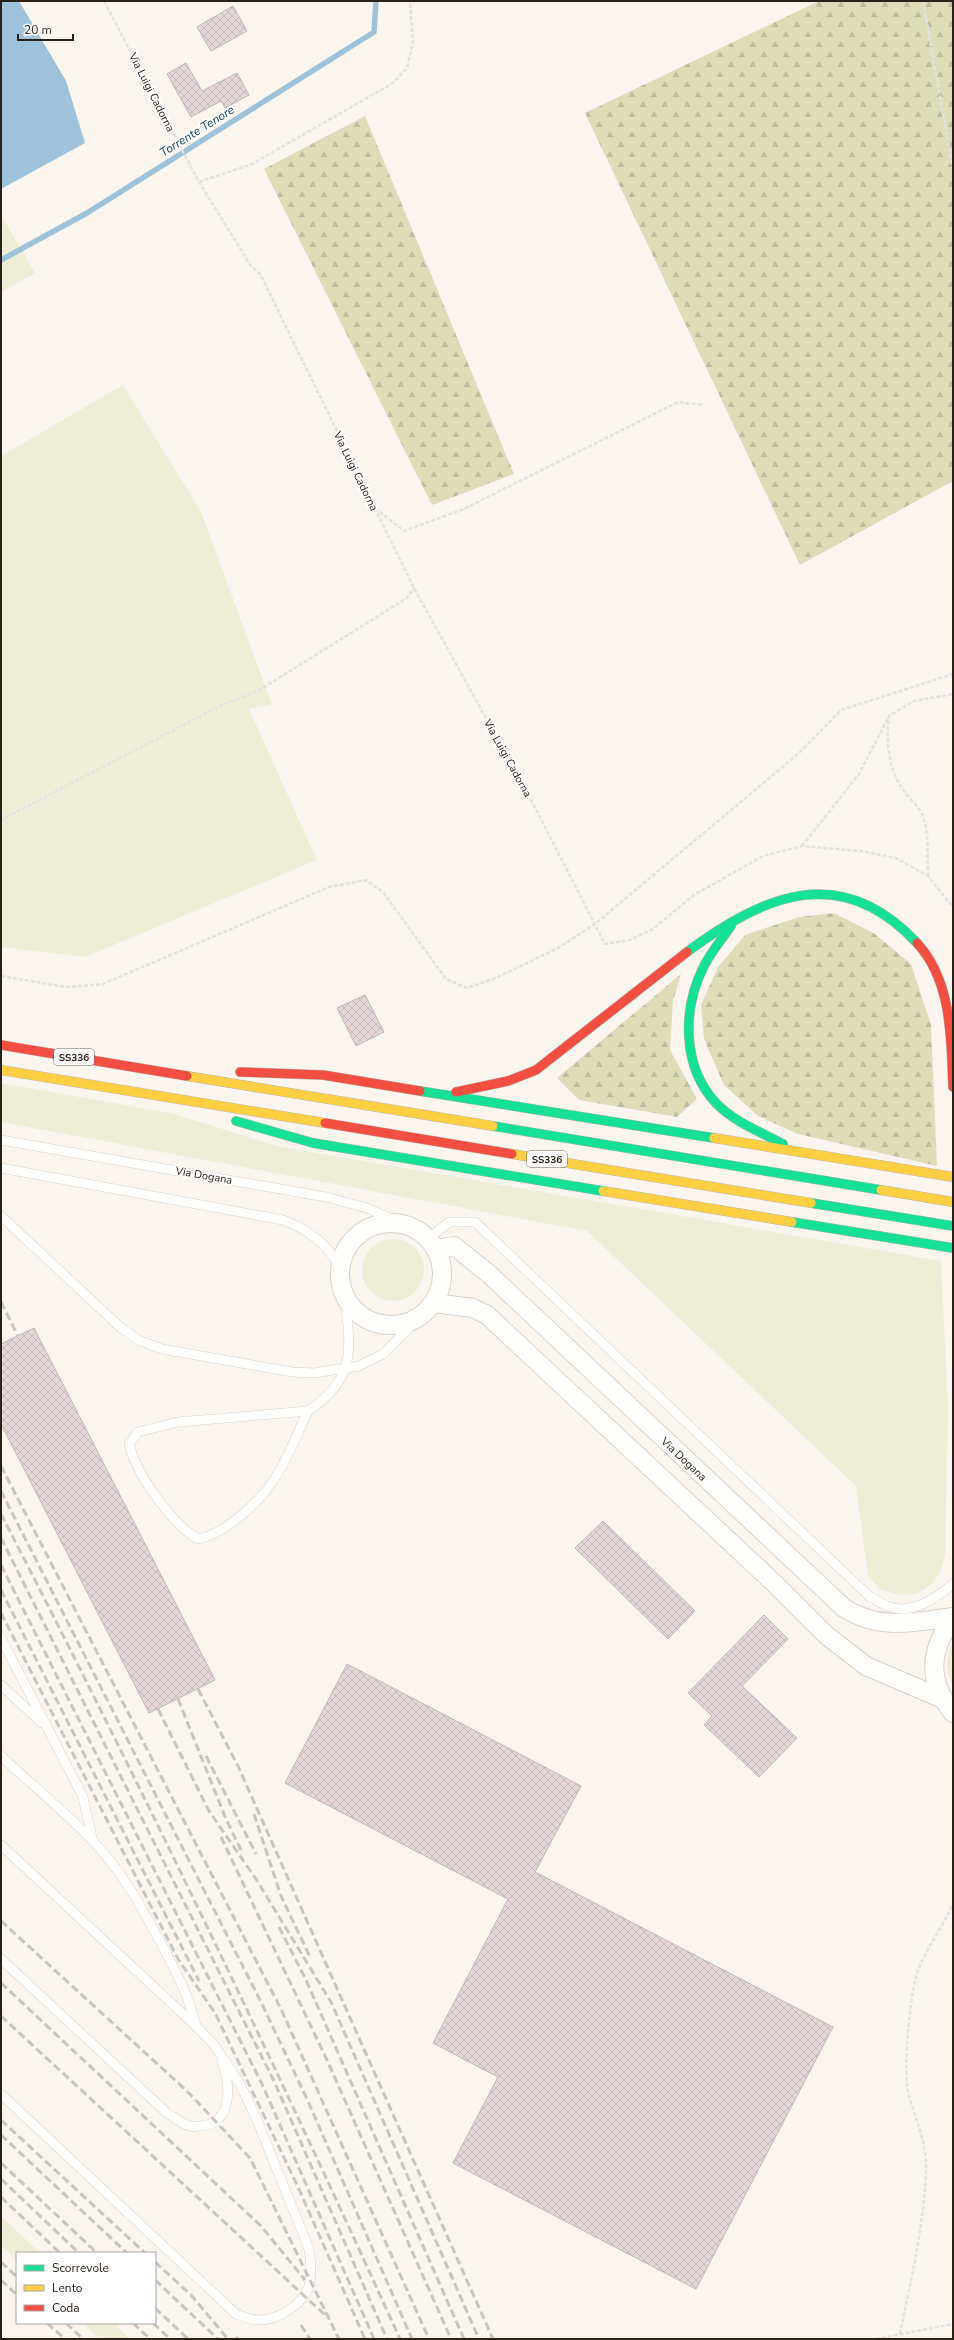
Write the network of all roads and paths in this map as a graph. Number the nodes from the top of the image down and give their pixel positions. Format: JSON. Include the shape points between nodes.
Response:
{"nodes":[{"id":1,"x":104,"y":1,"type":"edge"},
{"id":2,"x":410,"y":1,"type":"edge"},
{"id":3,"x":923,"y":1,"type":"edge"},
{"id":4,"x":953,"y":169,"type":"edge"},
{"id":5,"x":200,"y":182,"type":"junction"},
{"id":6,"x":704,"y":405,"type":"dead end"},
{"id":7,"x":373,"y":506,"type":"junction"},
{"id":8,"x":414,"y":588,"type":"junction"},
{"id":9,"x":953,"y":674,"type":"edge"},
{"id":10,"x":953,"y":694,"type":"edge"},
{"id":11,"x":889,"y":716,"type":"junction"},
{"id":12,"x":1,"y":820,"type":"edge"},
{"id":13,"x":802,"y":846,"type":"dead end"},
{"id":14,"x":928,"y":876,"type":"dead end"},
{"id":15,"x":736,"y":918,"type":"junction"},
{"id":16,"x":595,"y":924,"type":"junction"},
{"id":17,"x":605,"y":944,"type":"dead end"},
{"id":18,"x":1,"y":976,"type":"edge"},
{"id":19,"x":1,"y":1045,"type":"edge"},
{"id":20,"x":147,"y":1069,"type":"junction"},
{"id":21,"x":1,"y":1070,"type":"edge"},
{"id":22,"x":953,"y":1087,"type":"edge"},
{"id":23,"x":141,"y":1093,"type":"junction"},
{"id":24,"x":441,"y":1095,"type":"junction"},
{"id":25,"x":1,"y":1140,"type":"edge"},
{"id":26,"x":798,"y":1152,"type":"junction"},
{"id":27,"x":1,"y":1168,"type":"edge"},
{"id":28,"x":953,"y":1177,"type":"edge"},
{"id":29,"x":953,"y":1202,"type":"edge"},
{"id":30,"x":1,"y":1216,"type":"edge"},
{"id":31,"x":403,"y":1224,"type":"junction"},
{"id":32,"x":953,"y":1226,"type":"edge"},
{"id":33,"x":432,"y":1244,"type":"junction"},
{"id":34,"x":953,"y":1248,"type":"edge"},
{"id":35,"x":339,"y":1266,"type":"junction"},
{"id":36,"x":345,"y":1299,"type":"junction"},
{"id":37,"x":429,"y":1308,"type":"junction"},
{"id":38,"x":346,"y":1369,"type":"junction"},
{"id":39,"x":308,"y":1411,"type":"junction"},
{"id":40,"x":953,"y":1584,"type":"edge"},
{"id":41,"x":891,"y":1608,"type":"junction"},
{"id":42,"x":951,"y":1618,"type":"edge"},
{"id":43,"x":1,"y":1638,"type":"edge"},
{"id":44,"x":1,"y":1685,"type":"edge"},
{"id":45,"x":948,"y":1706,"type":"edge"},
{"id":46,"x":48,"y":1728,"type":"junction"},
{"id":47,"x":1,"y":1756,"type":"edge"},
{"id":48,"x":93,"y":1842,"type":"junction"},
{"id":49,"x":1,"y":1845,"type":"edge"},
{"id":50,"x":953,"y":1904,"type":"edge"},
{"id":51,"x":1,"y":1959,"type":"edge"},
{"id":52,"x":196,"y":2026,"type":"junction"},
{"id":53,"x":215,"y":2046,"type":"junction"},
{"id":54,"x":1,"y":2094,"type":"edge"},
{"id":55,"x":953,"y":2324,"type":"edge"},
{"id":56,"x":900,"y":2334,"type":"junction"},
{"id":57,"x":876,"y":2339,"type":"edge"}],
"edges":[{"from":1,"to":5,"type":"path","name":"Via Luigi Cadorna"},
{"from":2,"to":5,"type":"path","via":[[412,42],[407,68],[393,83],[252,164]]},
{"from":3,"to":4,"type":"path"},
{"from":5,"to":7,"type":"path","name":"Via Luigi Cadorna","via":[[251,266],[260,274]]},
{"from":6,"to":7,"type":"path","via":[[678,402],[464,509],[404,531]]},
{"from":7,"to":8,"type":"path","name":"Via Luigi Cadorna"},
{"from":8,"to":12,"type":"path","via":[[407,598],[258,691],[220,706]]},
{"from":8,"to":16,"type":"path","name":"Via Luigi Cadorna","via":[[529,796]]},
{"from":9,"to":16,"type":"path","via":[[841,710],[798,754]]},
{"from":10,"to":11,"type":"path","via":[[914,700]]},
{"from":11,"to":13,"type":"path","via":[[859,774]]},
{"from":11,"to":14,"type":"path","via":[[886,737],[891,762],[900,785],[921,812]]},
{"from":15,"to":22,"type":"highway","via":[[764,904],[798,894],[833,895],[872,907],[904,928],[930,957],[945,995]]},
{"from":15,"to":24,"type":"highway","via":[[688,950],[534,1071],[491,1086]]},
{"from":15,"to":26,"type":"highway","via":[[704,967],[689,1010],[689,1041],[696,1073],[716,1102],[741,1121]]},
{"from":16,"to":17,"type":"path","name":"Via Luigi Cadorna"},
{"from":16,"to":18,"type":"path","via":[[558,948],[498,977],[466,988],[446,979],[383,892],[366,880],[329,887],[103,984],[66,987]]},
{"from":19,"to":20,"type":"highway","number":"SS336"},
{"from":20,"to":24,"type":"highway","via":[[322,1075]]},
{"from":20,"to":29,"type":"highway","number":"SS336"},
{"from":21,"to":23,"type":"highway","number":"SS336"},
{"from":23,"to":32,"type":"highway","number":"SS336"},
{"from":23,"to":34,"type":"highway","via":[[313,1143]]},
{"from":24,"to":26,"type":"highway"},
{"from":25,"to":31,"type":"lane","name":"Via Dogana","via":[[326,1197],[367,1208]]},
{"from":26,"to":28,"type":"highway"},
{"from":27,"to":35,"type":"lane","name":"Via Dogana","via":[[283,1220],[307,1230],[332,1253]]},
{"from":30,"to":38,"type":"lane","via":[[132,1336],[148,1345],[304,1373]]},
{"from":31,"to":33,"type":"street","name":"Via Dogana","via":[[422,1232]]},
{"from":31,"to":35,"type":"street","name":"Via Dogana","via":[[385,1223],[363,1230],[350,1242]]},
{"from":33,"to":37,"type":"street","via":[[441,1262],[442,1280]]},
{"from":33,"to":41,"type":"lane","via":[[449,1222],[475,1222],[870,1597]]},
{"from":33,"to":42,"type":"street","name":"Via Dogana","via":[[454,1246],[489,1274],[844,1608],[858,1616],[878,1622],[910,1623]]},
{"from":35,"to":36,"type":"street","name":"Via Dogana","via":[[339,1280]]},
{"from":36,"to":37,"type":"street","name":"Via Dogana","via":[[359,1315],[375,1324],[387,1326],[413,1321]]},
{"from":36,"to":38,"type":"lane","via":[[349,1337]]},
{"from":37,"to":38,"type":"lane","via":[[383,1354],[359,1366]]},
{"from":37,"to":45,"type":"street","via":[[473,1308],[487,1315],[774,1583],[826,1635],[866,1666]]},
{"from":38,"to":39,"type":"lane","via":[[340,1383],[326,1399]]},
{"from":39,"to":39,"type":"lane","via":[[178,1422],[138,1432],[129,1444],[135,1461],[160,1502],[184,1531],[198,1539],[211,1537],[262,1495],[277,1475]]},
{"from":40,"to":41,"type":"lane","via":[[935,1598],[914,1607]]},
{"from":41,"to":42,"type":"lane"},
{"from":42,"to":45,"type":"street","via":[[941,1635],[934,1656],[935,1679]]},
{"from":43,"to":46,"type":"lane"},
{"from":44,"to":46,"type":"lane"},
{"from":46,"to":48,"type":"lane","via":[[83,1797]]},
{"from":47,"to":48,"type":"lane"},
{"from":48,"to":52,"type":"lane","via":[[110,1861],[149,1920],[190,2001]]},
{"from":49,"to":52,"type":"lane"},
{"from":50,"to":56,"type":"path","via":[[919,1966],[907,2028],[907,2090],[922,2132],[926,2169],[915,2262]]},
{"from":51,"to":53,"type":"lane","via":[[167,2114],[189,2126],[208,2125],[216,2121],[228,2100],[225,2069]]},
{"from":52,"to":53,"type":"lane"},
{"from":53,"to":54,"type":"lane","via":[[240,2084],[258,2120],[309,2249],[311,2271],[309,2286],[304,2296],[290,2309],[268,2320],[256,2320],[236,2314]]},
{"from":55,"to":56,"type":"path"},
{"from":56,"to":57,"type":"path"}]}
